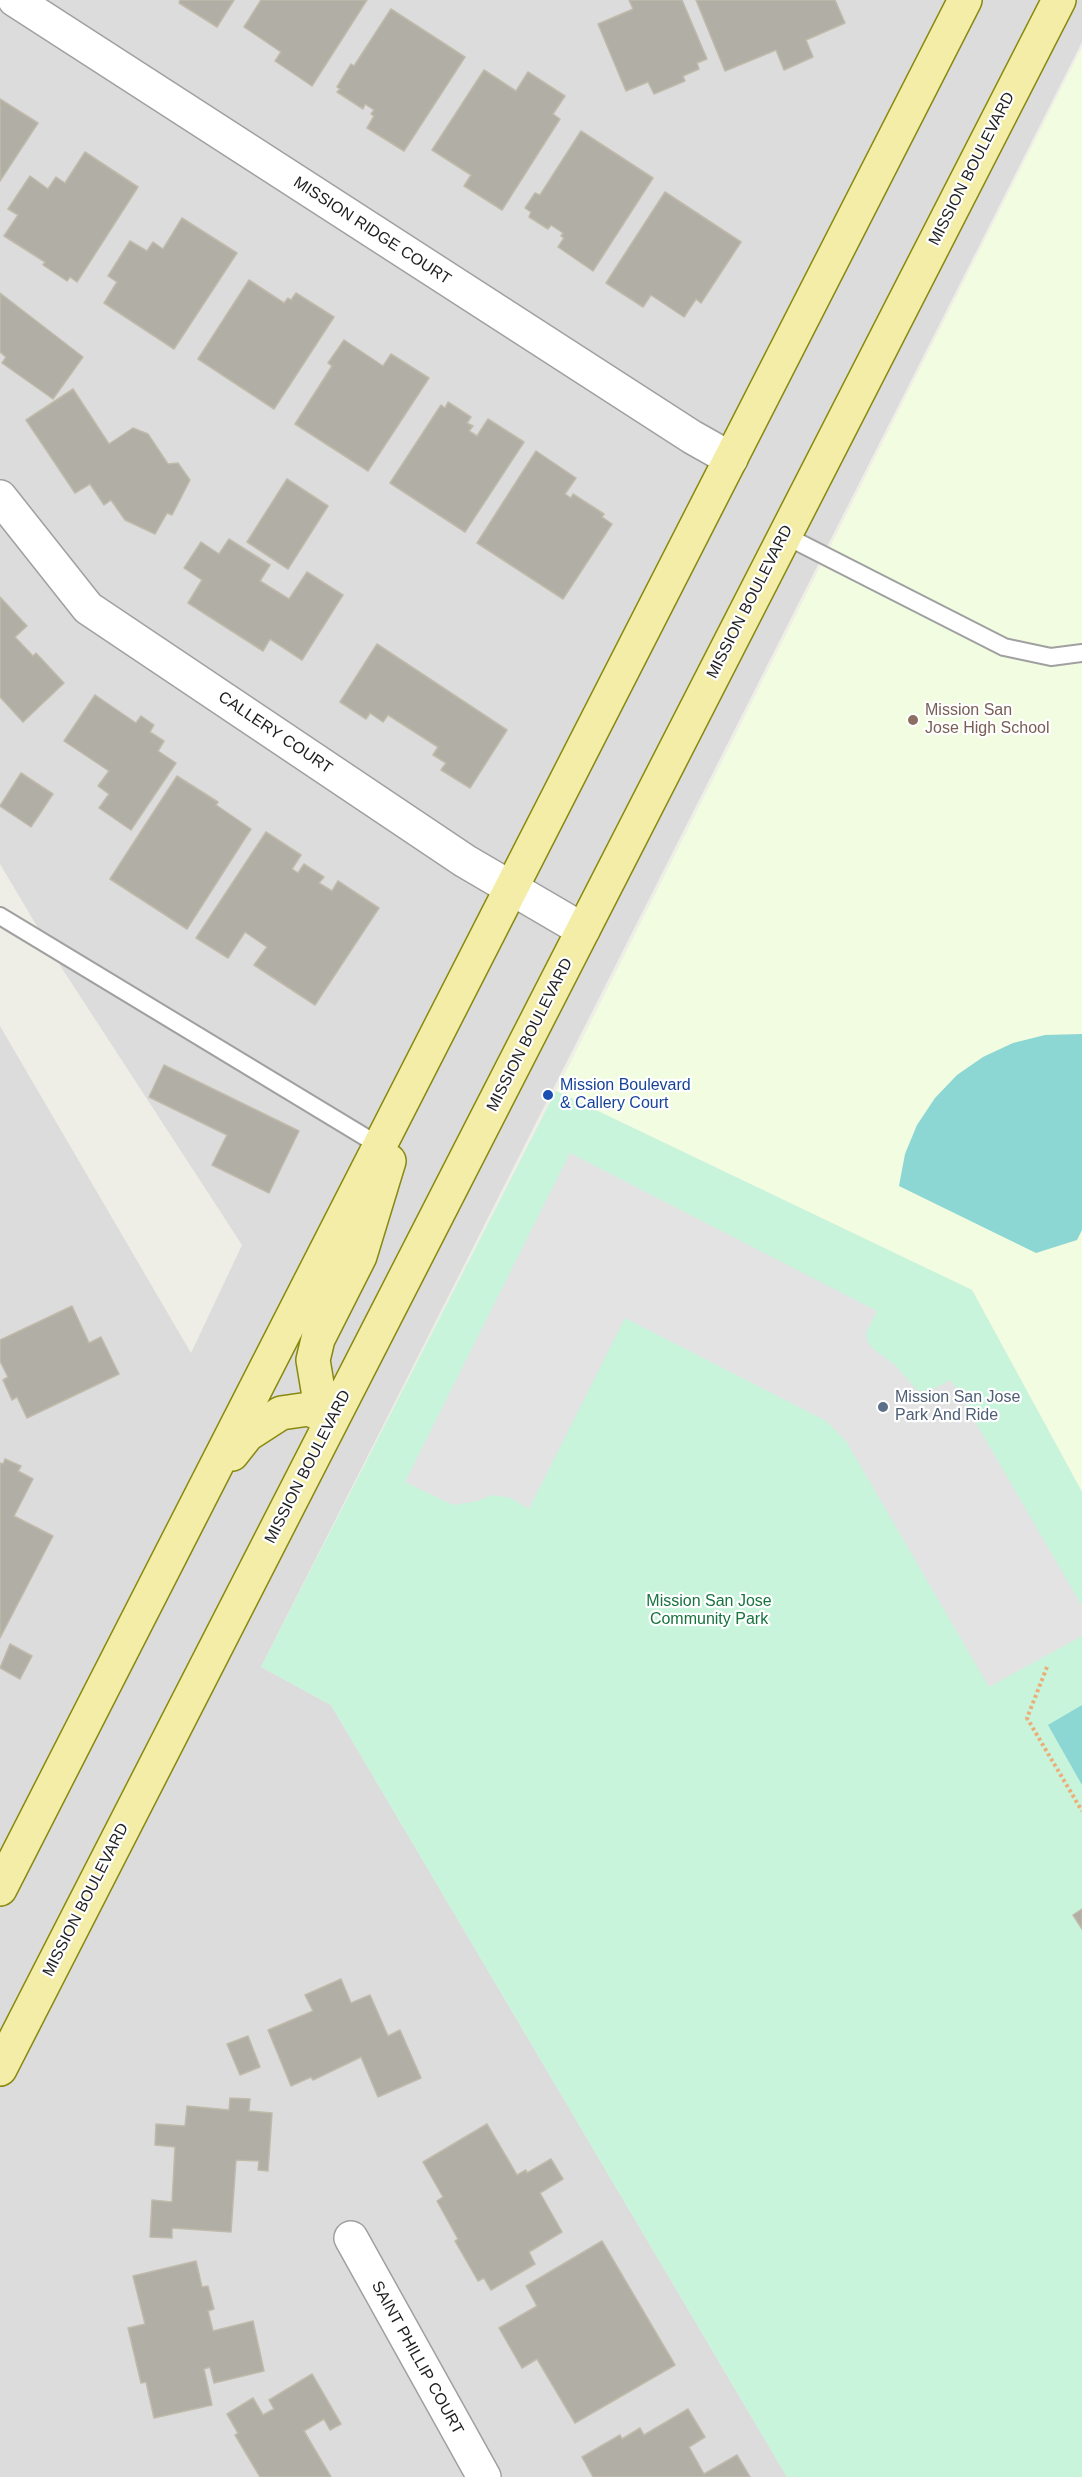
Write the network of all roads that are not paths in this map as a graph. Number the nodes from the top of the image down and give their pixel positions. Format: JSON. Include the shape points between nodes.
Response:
{"nodes":[{"id":1,"x":15,"y":0,"type":"edge"},
{"id":2,"x":965,"y":0,"type":"edge"},
{"id":3,"x":1059,"y":0,"type":"edge"},
{"id":4,"x":731,"y":459,"type":"junction"},
{"id":5,"x":0,"y":497,"type":"edge"},
{"id":6,"x":784,"y":535,"type":"junction"},
{"id":7,"x":1082,"y":653,"type":"edge"},
{"id":8,"x":510,"y":890,"type":"junction"},
{"id":9,"x":0,"y":916,"type":"edge"},
{"id":10,"x":583,"y":930,"type":"junction"},
{"id":11,"x":415,"y":1078,"type":"junction"},
{"id":12,"x":380,"y":1146,"type":"junction"},
{"id":13,"x":332,"y":1419,"type":"junction"},
{"id":14,"x":207,"y":1485,"type":"junction"},
{"id":15,"x":2,"y":1879,"type":"edge"},
{"id":16,"x":0,"y":2069,"type":"edge"},
{"id":17,"x":351,"y":2238,"type":"dead end"},
{"id":18,"x":484,"y":2477,"type":"edge"}],
"edges":[{"from":1,"to":4,"type":"street","name":"MISSION RIDGE COURT"},
{"from":2,"to":4,"type":"main road"},
{"from":3,"to":6,"type":"main road","name":"MISSION BOULEVARD"},
{"from":4,"to":8,"type":"main road"},
{"from":5,"to":8,"type":"street","name":"CALLERY COURT","via":[[88,608]]},
{"from":6,"to":7,"type":"lane","via":[[1004,647],[1051,657]]},
{"from":6,"to":10,"type":"main road","name":"MISSION BOULEVARD"},
{"from":8,"to":10,"type":"street","name":"CALLERY COURT"},
{"from":8,"to":11,"type":"main road"},
{"from":9,"to":12,"type":"lane"},
{"from":10,"to":13,"type":"main road","name":"MISSION BOULEVARD"},
{"from":11,"to":12,"type":"main road"},
{"from":11,"to":13,"type":"main road","via":[[360,1256],[318,1339],[313,1360],[319,1396]]},
{"from":12,"to":14,"type":"main road"},
{"from":13,"to":14,"type":"main road","via":[[309,1409],[281,1413],[247,1435]]},
{"from":13,"to":16,"type":"main road","name":"MISSION BOULEVARD"},
{"from":14,"to":15,"type":"main road"},
{"from":17,"to":18,"type":"street","name":"SAINT PHILLIP COURT"}]}
